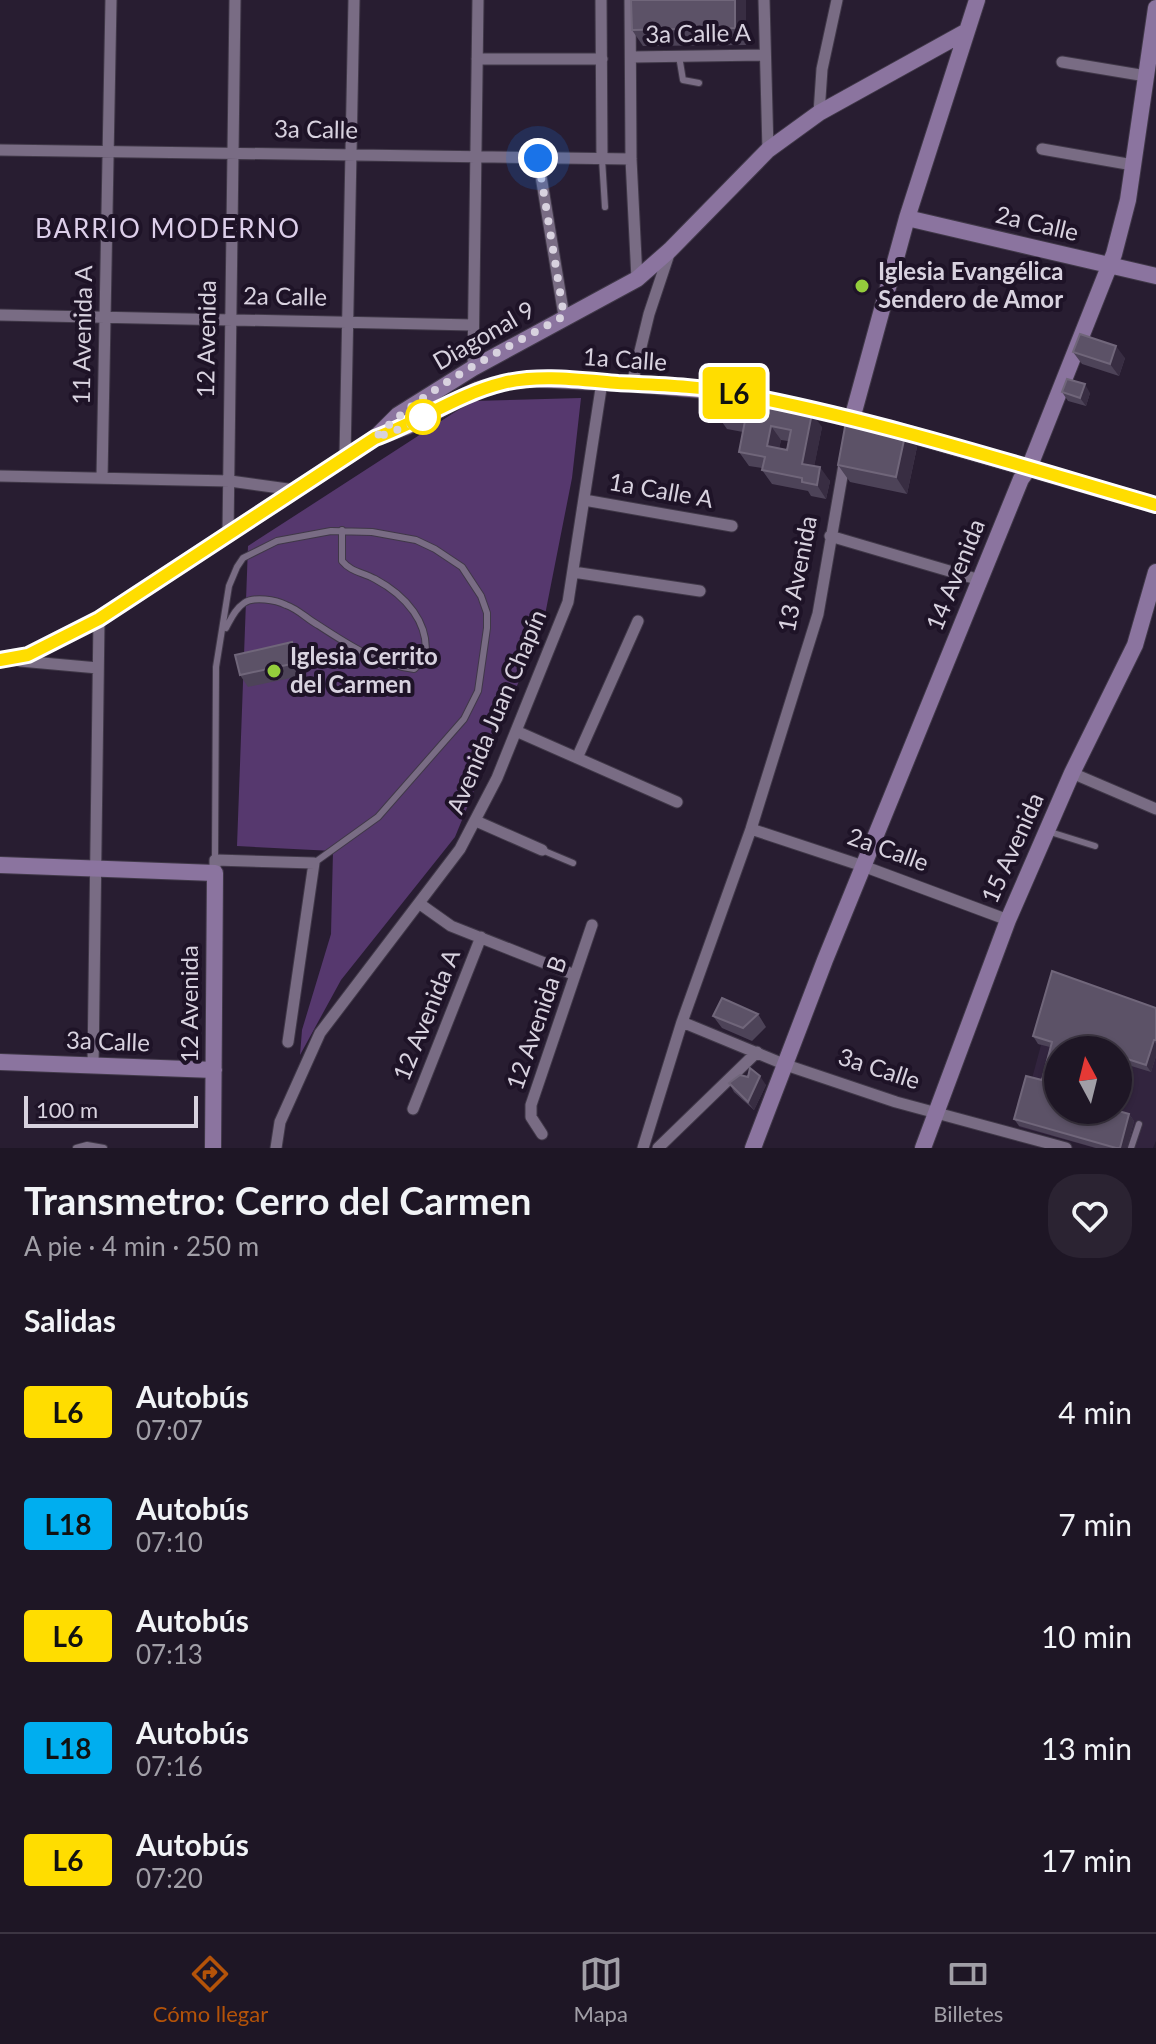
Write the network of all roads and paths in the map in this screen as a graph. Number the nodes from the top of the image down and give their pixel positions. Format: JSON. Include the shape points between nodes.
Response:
{"nodes":[{"id":1,"x":111,"y":0,"type":"edge"},
{"id":2,"x":235,"y":0,"type":"edge"},
{"id":3,"x":354,"y":0,"type":"edge"},
{"id":4,"x":478,"y":0,"type":"edge"},
{"id":5,"x":601,"y":0,"type":"edge"},
{"id":6,"x":630,"y":0,"type":"edge"},
{"id":7,"x":764,"y":0,"type":"edge"},
{"id":8,"x":837,"y":0,"type":"edge"},
{"id":9,"x":994,"y":0,"type":"edge"},
{"id":10,"x":978,"y":1,"type":"edge"},
{"id":11,"x":1156,"y":8,"type":"edge"},
{"id":12,"x":967,"y":31,"type":"junction"},
{"id":13,"x":765,"y":55,"type":"junction"},
{"id":14,"x":679,"y":56,"type":"junction"},
{"id":15,"x":922,"y":56,"type":"junction"},
{"id":16,"x":632,"y":57,"type":"junction"},
{"id":17,"x":477,"y":59,"type":"junction"},
{"id":18,"x":602,"y":59,"type":"junction"},
{"id":19,"x":1062,"y":62,"type":"dead end"},
{"id":20,"x":955,"y":69,"type":"junction"},
{"id":21,"x":1146,"y":76,"type":"junction"},
{"id":22,"x":699,"y":83,"type":"dead end"},
{"id":23,"x":819,"y":113,"type":"junction"},
{"id":24,"x":1042,"y":149,"type":"dead end"},
{"id":25,"x":0,"y":150,"type":"edge"},
{"id":26,"x":768,"y":150,"type":"junction"},
{"id":27,"x":108,"y":151,"type":"junction"},
{"id":28,"x":233,"y":153,"type":"junction"},
{"id":29,"x":350,"y":155,"type":"junction"},
{"id":30,"x":475,"y":157,"type":"junction"},
{"id":31,"x":538,"y":158,"type":"junction"},
{"id":32,"x":602,"y":159,"type":"junction"},
{"id":33,"x":631,"y":159,"type":"junction"},
{"id":34,"x":1133,"y":165,"type":"junction"},
{"id":35,"x":605,"y":207,"type":"dead end"},
{"id":36,"x":907,"y":218,"type":"junction"},
{"id":37,"x":670,"y":250,"type":"junction"},
{"id":38,"x":1110,"y":266,"type":"junction"},
{"id":39,"x":1156,"y":276,"type":"edge"},
{"id":40,"x":637,"y":279,"type":"junction"},
{"id":41,"x":0,"y":315,"type":"edge"},
{"id":42,"x":564,"y":316,"type":"junction"},
{"id":43,"x":105,"y":317,"type":"junction"},
{"id":44,"x":232,"y":320,"type":"junction"},
{"id":45,"x":347,"y":322,"type":"junction"},
{"id":46,"x":473,"y":325,"type":"junction"},
{"id":47,"x":473,"y":368,"type":"junction"},
{"id":48,"x":602,"y":382,"type":"junction"},
{"id":49,"x":632,"y":384,"type":"junction"},
{"id":50,"x":849,"y":432,"type":"junction"},
{"id":51,"x":375,"y":438,"type":"junction"},
{"id":52,"x":345,"y":457,"type":"junction"},
{"id":53,"x":1029,"y":468,"type":"junction"},
{"id":54,"x":0,"y":476,"type":"edge"},
{"id":55,"x":102,"y":478,"type":"junction"},
{"id":56,"x":230,"y":481,"type":"junction"},
{"id":57,"x":295,"y":490,"type":"junction"},
{"id":58,"x":584,"y":500,"type":"junction"},
{"id":59,"x":1156,"y":505,"type":"edge"},
{"id":60,"x":732,"y":526,"type":"dead end"},
{"id":61,"x":342,"y":530,"type":"junction"},
{"id":62,"x":228,"y":534,"type":"junction"},
{"id":63,"x":830,"y":536,"type":"junction"},
{"id":64,"x":573,"y":572,"type":"junction"},
{"id":65,"x":1156,"y":572,"type":"edge"},
{"id":66,"x":980,"y":580,"type":"junction"},
{"id":67,"x":700,"y":591,"type":"dead end"},
{"id":68,"x":99,"y":619,"type":"junction"},
{"id":69,"x":638,"y":621,"type":"dead end"},
{"id":70,"x":222,"y":635,"type":"junction"},
{"id":71,"x":4,"y":660,"type":"edge"},
{"id":72,"x":98,"y":668,"type":"junction"},
{"id":73,"x":516,"y":731,"type":"junction"},
{"id":74,"x":577,"y":758,"type":"junction"},
{"id":75,"x":1072,"y":773,"type":"junction"},
{"id":76,"x":677,"y":802,"type":"dead end"},
{"id":77,"x":1156,"y":809,"type":"edge"},
{"id":78,"x":476,"y":821,"type":"junction"},
{"id":79,"x":751,"y":829,"type":"junction"},
{"id":80,"x":1047,"y":831,"type":"junction"},
{"id":81,"x":1095,"y":846,"type":"dead end"},
{"id":82,"x":542,"y":850,"type":"joint"},
{"id":83,"x":314,"y":863,"type":"junction"},
{"id":84,"x":573,"y":863,"type":"dead end"},
{"id":85,"x":0,"y":865,"type":"edge"},
{"id":86,"x":215,"y":866,"type":"junction"},
{"id":87,"x":863,"y":866,"type":"junction"},
{"id":88,"x":94,"y":868,"type":"junction"},
{"id":89,"x":420,"y":904,"type":"junction"},
{"id":90,"x":1008,"y":920,"type":"junction"},
{"id":91,"x":592,"y":925,"type":"dead end"},
{"id":92,"x":481,"y":937,"type":"junction"},
{"id":93,"x":575,"y":975,"type":"junction"},
{"id":94,"x":682,"y":1022,"type":"junction"},
{"id":95,"x":288,"y":1042,"type":"dead end"},
{"id":96,"x":757,"y":1052,"type":"junction"},
{"id":97,"x":0,"y":1062,"type":"edge"},
{"id":98,"x":786,"y":1065,"type":"junction"},
{"id":99,"x":93,"y":1066,"type":"junction"},
{"id":100,"x":214,"y":1070,"type":"junction"},
{"id":101,"x":738,"y":1070,"type":"junction"},
{"id":102,"x":751,"y":1080,"type":"edge"},
{"id":103,"x":413,"y":1109,"type":"dead end"},
{"id":104,"x":937,"y":1113,"type":"junction"},
{"id":105,"x":1139,"y":1124,"type":"dead end"},
{"id":106,"x":542,"y":1134,"type":"dead end"},
{"id":107,"x":76,"y":1148,"type":"edge"},
{"id":108,"x":104,"y":1148,"type":"edge"},
{"id":109,"x":213,"y":1148,"type":"edge"},
{"id":110,"x":276,"y":1148,"type":"edge"},
{"id":111,"x":643,"y":1148,"type":"edge"},
{"id":112,"x":658,"y":1148,"type":"edge"},
{"id":113,"x":753,"y":1148,"type":"edge"},
{"id":114,"x":923,"y":1148,"type":"edge"},
{"id":115,"x":1066,"y":1148,"type":"edge"},
{"id":116,"x":1131,"y":1148,"type":"edge"}],
"edges":[{"from":1,"to":27,"type":"street","name":"11 Avenida A"},
{"from":2,"to":28,"type":"street","name":"12 Avenida"},
{"from":3,"to":29,"type":"street"},
{"from":4,"to":17,"type":"street"},
{"from":5,"to":18,"type":"street"},
{"from":6,"to":16,"type":"street"},
{"from":7,"to":13,"type":"street"},
{"from":8,"to":23,"type":"street"},
{"from":9,"to":10,"type":"street"},
{"from":10,"to":12,"type":"street","name":"13 Avenida"},
{"from":11,"to":21,"type":"street","name":"14 Avenida"},
{"from":12,"to":15,"type":"street","name":"Diagonal 9"},
{"from":12,"to":20,"type":"street","name":"13 Avenida"},
{"from":13,"to":14,"type":"street","name":"3a Calle A"},
{"from":13,"to":26,"type":"street"},
{"from":14,"to":16,"type":"street","name":"3a Calle A"},
{"from":14,"to":22,"type":"lane","via":[[683,80]]},
{"from":15,"to":20,"type":"street","via":[[942,54]]},
{"from":15,"to":23,"type":"street","name":"Diagonal 9"},
{"from":16,"to":33,"type":"street"},
{"from":17,"to":18,"type":"street"},
{"from":17,"to":30,"type":"street"},
{"from":18,"to":32,"type":"street"},
{"from":19,"to":21,"type":"street"},
{"from":20,"to":36,"type":"street","name":"13 Avenida"},
{"from":21,"to":34,"type":"street","name":"14 Avenida"},
{"from":23,"to":26,"type":"street","name":"Diagonal 9"},
{"from":24,"to":34,"type":"street"},
{"from":25,"to":27,"type":"street","name":"3a Calle"},
{"from":26,"to":37,"type":"street","name":"Diagonal 9"},
{"from":27,"to":28,"type":"street","name":"3a Calle"},
{"from":27,"to":43,"type":"street","name":"11 Avenida A"},
{"from":28,"to":29,"type":"street","name":"3a Calle"},
{"from":28,"to":44,"type":"street","name":"12 Avenida"},
{"from":29,"to":30,"type":"street","name":"3a Calle"},
{"from":29,"to":45,"type":"street"},
{"from":30,"to":31,"type":"street","name":"3a Calle"},
{"from":30,"to":46,"type":"street"},
{"from":31,"to":32,"type":"street","name":"3a Calle"},
{"from":31,"to":42,"type":"street"},
{"from":32,"to":33,"type":"street","name":"3a Calle"},
{"from":32,"to":35,"type":"lane"},
{"from":33,"to":40,"type":"street"},
{"from":34,"to":38,"type":"street","name":"14 Avenida"},
{"from":36,"to":38,"type":"street","name":"2a Calle"},
{"from":36,"to":50,"type":"street","name":"13 Avenida"},
{"from":37,"to":40,"type":"street","name":"Diagonal 9"},
{"from":37,"to":49,"type":"street"},
{"from":38,"to":39,"type":"street","name":"2a Calle"},
{"from":38,"to":53,"type":"street","name":"14 Avenida"},
{"from":40,"to":42,"type":"street","name":"Diagonal 9"},
{"from":41,"to":43,"type":"street","name":"2a Calle"},
{"from":42,"to":47,"type":"street","name":"Diagonal 9"},
{"from":43,"to":44,"type":"street","name":"2a Calle"},
{"from":43,"to":55,"type":"street","name":"11 Avenida A"},
{"from":44,"to":45,"type":"street","name":"2a Calle"},
{"from":44,"to":56,"type":"street","name":"12 Avenida"},
{"from":45,"to":46,"type":"street","name":"2a Calle"},
{"from":45,"to":52,"type":"street"},
{"from":46,"to":47,"type":"street"},
{"from":47,"to":51,"type":"street","name":"Diagonal 9","via":[[398,415]]},
{"from":48,"to":49,"type":"street","name":"1a Calle"},
{"from":48,"to":51,"type":"street","name":"1a Calle","via":[[506,382],[477,390]]},
{"from":48,"to":58,"type":"street","name":"Avenida Juan Chapín"},
{"from":49,"to":50,"type":"street","name":"1a Calle","via":[[736,393]]},
{"from":50,"to":53,"type":"street","name":"1a Calle","via":[[931,439]]},
{"from":50,"to":63,"type":"street","name":"13 Avenida"},
{"from":51,"to":52,"type":"street","name":"Diagonal 9"},
{"from":52,"to":57,"type":"street","name":"Diagonal 9"},
{"from":53,"to":59,"type":"street","name":"1a Calle"},
{"from":53,"to":66,"type":"street","name":"14 Avenida"},
{"from":54,"to":55,"type":"street"},
{"from":55,"to":56,"type":"street"},
{"from":56,"to":57,"type":"street"},
{"from":56,"to":62,"type":"street","name":"12 Avenida"},
{"from":57,"to":62,"type":"street","name":"Diagonal 9"},
{"from":58,"to":60,"type":"street","name":"1a Calle A"},
{"from":58,"to":64,"type":"street","name":"Avenida Juan Chapín"},
{"from":61,"to":70,"type":"lane","via":[[277,541],[243,558],[229,586]]},
{"from":61,"to":70,"type":"lane","via":[[342,561],[397,593],[426,633],[425,659],[414,669],[393,667],[294,608],[272,601],[244,603]]},
{"from":61,"to":83,"type":"lane","via":[[416,540],[462,567],[481,596],[487,628],[478,691],[464,719],[378,817]]},
{"from":62,"to":68,"type":"street","name":"Diagonal 9"},
{"from":63,"to":66,"type":"street"},
{"from":63,"to":79,"type":"street","name":"13 Avenida","via":[[818,614]]},
{"from":64,"to":67,"type":"street"},
{"from":64,"to":73,"type":"street","name":"Avenida Juan Chapín","via":[[568,602]]},
{"from":65,"to":75,"type":"street","name":"15 Avenida","via":[[1135,645]]},
{"from":66,"to":87,"type":"street","name":"14 Avenida"},
{"from":68,"to":71,"type":"street","name":"Diagonal 9","via":[[47,647]]},
{"from":68,"to":72,"type":"street"},
{"from":69,"to":74,"type":"street"},
{"from":70,"to":86,"type":"lane","via":[[216,667]]},
{"from":71,"to":72,"type":"street"},
{"from":72,"to":88,"type":"street"},
{"from":73,"to":74,"type":"street"},
{"from":73,"to":78,"type":"street","name":"Avenida Juan Chapín"},
{"from":74,"to":76,"type":"street"},
{"from":75,"to":77,"type":"street"},
{"from":75,"to":80,"type":"street","name":"15 Avenida"},
{"from":78,"to":82,"type":"street"},
{"from":78,"to":89,"type":"street","name":"Avenida Juan Chapín"},
{"from":79,"to":87,"type":"street","name":"2a Calle"},
{"from":79,"to":94,"type":"street","name":"13 Avenida"},
{"from":80,"to":81,"type":"lane"},
{"from":80,"to":90,"type":"street","name":"15 Avenida"},
{"from":82,"to":84,"type":"lane"},
{"from":83,"to":86,"type":"street"},
{"from":83,"to":95,"type":"street"},
{"from":85,"to":88,"type":"street"},
{"from":86,"to":88,"type":"street"},
{"from":86,"to":100,"type":"street","name":"12 Avenida"},
{"from":87,"to":90,"type":"street","name":"2a Calle"},
{"from":87,"to":98,"type":"street","name":"14 Avenida"},
{"from":88,"to":99,"type":"street"},
{"from":89,"to":92,"type":"street","via":[[451,926]]},
{"from":89,"to":110,"type":"street","name":"Avenida Juan Chapín","via":[[320,1033],[280,1122]]},
{"from":90,"to":104,"type":"street","name":"15 Avenida"},
{"from":91,"to":93,"type":"street","name":"12 Avenida B"},
{"from":92,"to":93,"type":"street"},
{"from":92,"to":103,"type":"street","name":"12 Avenida A"},
{"from":93,"to":106,"type":"street","name":"12 Avenida B","via":[[531,1105],[531,1117]]},
{"from":94,"to":96,"type":"street","name":"3a Calle"},
{"from":94,"to":111,"type":"street","name":"13 Avenida"},
{"from":96,"to":98,"type":"street","name":"3a Calle"},
{"from":96,"to":101,"type":"street"},
{"from":97,"to":99,"type":"street","name":"3a Calle"},
{"from":98,"to":104,"type":"street","name":"3a Calle"},
{"from":98,"to":113,"type":"street","name":"14 Avenida"},
{"from":99,"to":100,"type":"street","name":"3a Calle"},
{"from":100,"to":109,"type":"street","name":"12 Avenida"},
{"from":101,"to":102,"type":"lane"},
{"from":101,"to":112,"type":"street"},
{"from":104,"to":114,"type":"street","name":"15 Avenida"},
{"from":104,"to":115,"type":"street","name":"3a Calle"},
{"from":105,"to":116,"type":"lane"},
{"from":107,"to":108,"type":"lane"}]}
